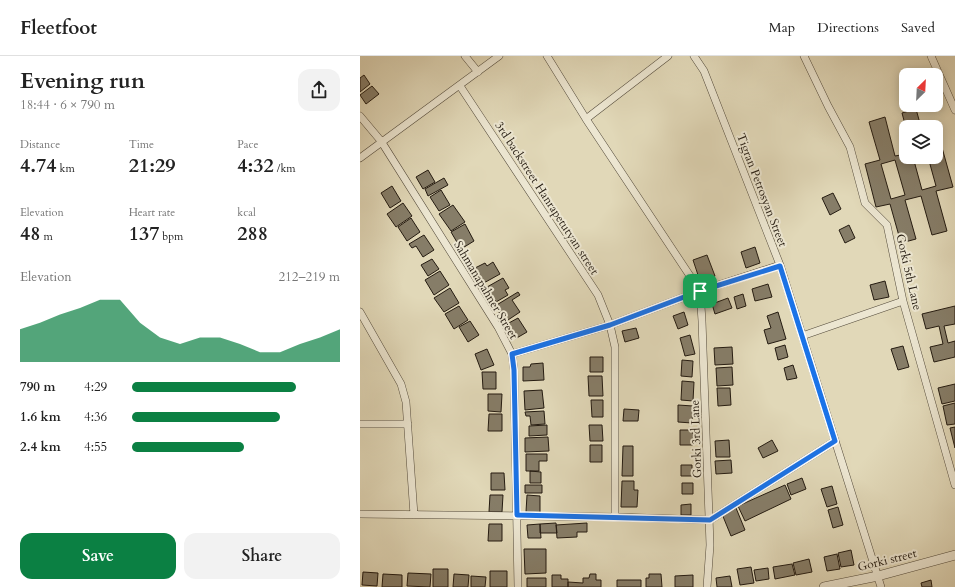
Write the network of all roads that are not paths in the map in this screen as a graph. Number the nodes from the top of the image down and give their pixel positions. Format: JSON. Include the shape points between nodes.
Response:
{"nodes":[{"id":1,"x":465,"y":56,"type":"edge"},
{"id":2,"x":499,"y":56,"type":"edge"},
{"id":3,"x":547,"y":56,"type":"edge"},
{"id":4,"x":668,"y":56,"type":"edge"},
{"id":5,"x":694,"y":56,"type":"edge"},
{"id":6,"x":804,"y":56,"type":"edge"},
{"id":7,"x":931,"y":56,"type":"edge"},
{"id":8,"x":478,"y":72,"type":"junction"},
{"id":9,"x":460,"y":86,"type":"junction"},
{"id":10,"x":955,"y":110,"type":"edge"},
{"id":11,"x":360,"y":116,"type":"edge"},
{"id":12,"x":586,"y":119,"type":"junction"},
{"id":13,"x":381,"y":141,"type":"junction"},
{"id":14,"x":360,"y":158,"type":"edge"},
{"id":15,"x":780,"y":266,"type":"junction"},
{"id":16,"x":700,"y":291,"type":"junction"},
{"id":17,"x":903,"y":301,"type":"junction"},
{"id":18,"x":360,"y":312,"type":"edge"},
{"id":19,"x":610,"y":325,"type":"junction"},
{"id":20,"x":802,"y":336,"type":"junction"},
{"id":21,"x":512,"y":354,"type":"junction"},
{"id":22,"x":360,"y":424,"type":"edge"},
{"id":23,"x":408,"y":424,"type":"junction"},
{"id":24,"x":835,"y":441,"type":"junction"},
{"id":25,"x":955,"y":485,"type":"edge"},
{"id":26,"x":360,"y":514,"type":"edge"},
{"id":27,"x":414,"y":515,"type":"junction"},
{"id":28,"x":517,"y":515,"type":"junction"},
{"id":29,"x":615,"y":517,"type":"junction"},
{"id":30,"x":710,"y":520,"type":"junction"},
{"id":31,"x":955,"y":555,"type":"edge"},
{"id":32,"x":878,"y":576,"type":"junction"},
{"id":33,"x":518,"y":587,"type":"edge"},
{"id":34,"x":706,"y":587,"type":"edge"},
{"id":35,"x":824,"y":587,"type":"edge"},
{"id":36,"x":881,"y":587,"type":"edge"}],
"edges":[{"from":1,"to":8,"type":"street"},
{"from":2,"to":8,"type":"street"},
{"from":3,"to":12,"type":"street"},
{"from":4,"to":12,"type":"street"},
{"from":5,"to":15,"type":"street","name":"Tigran Petrosyan Street","via":[[704,70]]},
{"from":6,"to":17,"type":"street","name":"Gorki 5th Lane","via":[[850,147],[865,204],[887,225]]},
{"from":7,"to":10,"type":"street"},
{"from":8,"to":9,"type":"street"},
{"from":9,"to":13,"type":"street"},
{"from":9,"to":19,"type":"street","name":"3rd backstreet Hanrapetutyan street","via":[[598,295]]},
{"from":11,"to":13,"type":"street","name":"Sahmanapahner Street"},
{"from":12,"to":16,"type":"street"},
{"from":13,"to":14,"type":"street"},
{"from":13,"to":21,"type":"street","name":"Sahmanapahner Street","via":[[498,327]]},
{"from":15,"to":16,"type":"street"},
{"from":15,"to":20,"type":"street","name":"Tigran Petrosyan Street"},
{"from":16,"to":19,"type":"street"},
{"from":16,"to":30,"type":"street","name":"Gorki 3rd Lane"},
{"from":17,"to":20,"type":"street"},
{"from":17,"to":25,"type":"street","name":"Gorki 5th Lane"},
{"from":18,"to":23,"type":"street","via":[[401,384]]},
{"from":19,"to":21,"type":"street"},
{"from":19,"to":29,"type":"street","name":"3rd backstreet Hanrapetutyan street","via":[[615,347]]},
{"from":20,"to":24,"type":"street","name":"Tigran Petrosyan Street"},
{"from":21,"to":28,"type":"street","name":"Sahmanapahner Street"},
{"from":22,"to":23,"type":"street"},
{"from":23,"to":27,"type":"street"},
{"from":24,"to":30,"type":"street"},
{"from":24,"to":32,"type":"street","name":"Tigran Petrosyan Street"},
{"from":26,"to":27,"type":"street"},
{"from":27,"to":28,"type":"street"},
{"from":28,"to":29,"type":"street"},
{"from":28,"to":33,"type":"street","name":"Sahmanapahner Street"},
{"from":29,"to":30,"type":"street"},
{"from":30,"to":34,"type":"street","name":"Gorki 3rd Lane"},
{"from":31,"to":32,"type":"street","name":"Gorki street"},
{"from":32,"to":35,"type":"street","name":"Gorki street"},
{"from":32,"to":36,"type":"street","name":"Tigran Petrosyan Street"}]}
